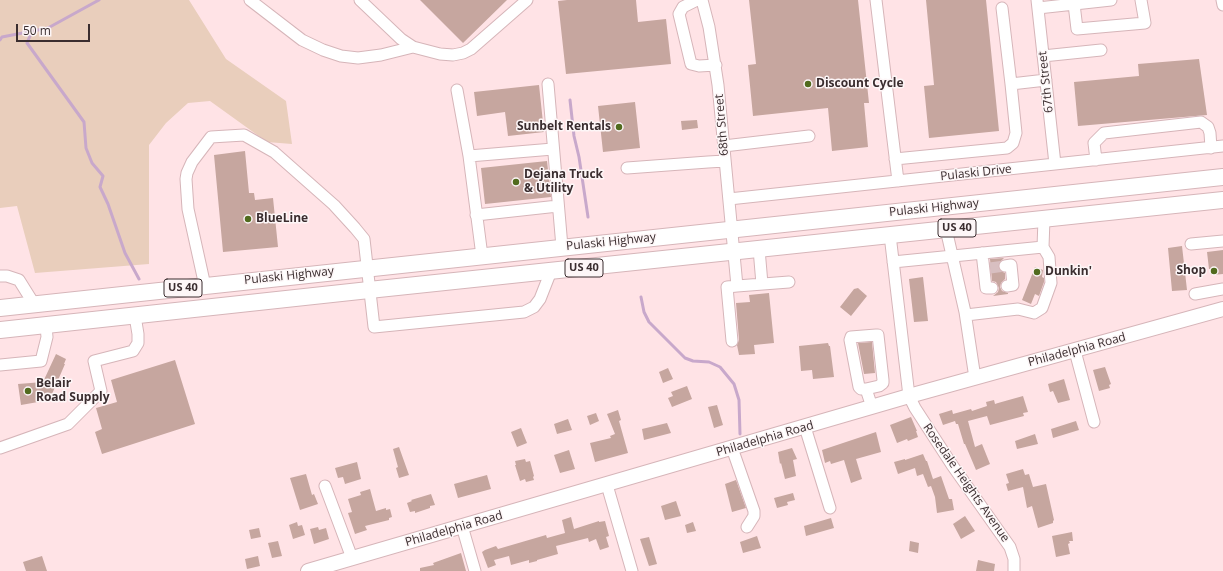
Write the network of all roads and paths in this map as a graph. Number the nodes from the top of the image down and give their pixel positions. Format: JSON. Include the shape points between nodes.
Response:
{"nodes":[{"id":1,"x":250,"y":0,"type":"edge"},
{"id":2,"x":360,"y":0,"type":"edge"},
{"id":3,"x":527,"y":0,"type":"edge"},
{"id":4,"x":698,"y":0,"type":"edge"},
{"id":5,"x":702,"y":0,"type":"edge"},
{"id":6,"x":876,"y":0,"type":"edge"},
{"id":7,"x":1111,"y":0,"type":"edge"},
{"id":8,"x":1141,"y":0,"type":"edge"},
{"id":9,"x":1222,"y":0,"type":"edge"},
{"id":10,"x":1037,"y":4,"type":"edge"},
{"id":11,"x":1074,"y":4,"type":"junction"},
{"id":12,"x":1223,"y":5,"type":"edge"},
{"id":13,"x":1002,"y":8,"type":"dead end"},
{"id":14,"x":413,"y":47,"type":"junction"},
{"id":15,"x":1101,"y":50,"type":"dead end"},
{"id":16,"x":1043,"y":56,"type":"junction"},
{"id":17,"x":716,"y":65,"type":"junction"},
{"id":18,"x":1046,"y":80,"type":"junction"},
{"id":19,"x":548,"y":84,"type":"dead end"},
{"id":20,"x":1011,"y":84,"type":"junction"},
{"id":21,"x":457,"y":90,"type":"dead end"},
{"id":22,"x":809,"y":136,"type":"dead end"},
{"id":23,"x":724,"y":146,"type":"junction"},
{"id":24,"x":1223,"y":146,"type":"edge"},
{"id":25,"x":1211,"y":148,"type":"junction"},
{"id":26,"x":554,"y":149,"type":"junction"},
{"id":27,"x":469,"y":156,"type":"junction"},
{"id":28,"x":895,"y":159,"type":"junction"},
{"id":29,"x":1096,"y":160,"type":"junction"},
{"id":30,"x":725,"y":161,"type":"junction"},
{"id":31,"x":1055,"y":164,"type":"junction"},
{"id":32,"x":627,"y":168,"type":"dead end"},
{"id":33,"x":1223,"y":177,"type":"edge"},
{"id":34,"x":898,"y":181,"type":"junction"},
{"id":35,"x":729,"y":199,"type":"junction"},
{"id":36,"x":1223,"y":200,"type":"edge"},
{"id":37,"x":558,"y":206,"type":"junction"},
{"id":38,"x":476,"y":215,"type":"junction"},
{"id":39,"x":1044,"y":219,"type":"junction"},
{"id":40,"x":732,"y":229,"type":"junction"},
{"id":41,"x":946,"y":229,"type":"junction"},
{"id":42,"x":890,"y":235,"type":"junction"},
{"id":43,"x":1223,"y":241,"type":"edge"},
{"id":44,"x":1191,"y":244,"type":"dead end"},
{"id":45,"x":562,"y":247,"type":"junction"},
{"id":46,"x":1042,"y":247,"type":"junction"},
{"id":47,"x":759,"y":249,"type":"junction"},
{"id":48,"x":1009,"y":250,"type":"junction"},
{"id":49,"x":734,"y":252,"type":"junction"},
{"id":50,"x":982,"y":253,"type":"junction"},
{"id":51,"x":482,"y":256,"type":"junction"},
{"id":52,"x":953,"y":256,"type":"junction"},
{"id":53,"x":893,"y":262,"type":"junction"},
{"id":54,"x":367,"y":268,"type":"junction"},
{"id":55,"x":551,"y":271,"type":"junction"},
{"id":56,"x":0,"y":276,"type":"edge"},
{"id":57,"x":789,"y":282,"type":"dead end"},
{"id":58,"x":762,"y":284,"type":"junction"},
{"id":59,"x":205,"y":286,"type":"junction"},
{"id":60,"x":737,"y":286,"type":"junction"},
{"id":61,"x":1007,"y":286,"type":"dead end"},
{"id":62,"x":992,"y":288,"type":"dead end"},
{"id":63,"x":1223,"y":288,"type":"edge"},
{"id":64,"x":369,"y":290,"type":"junction"},
{"id":65,"x":1195,"y":294,"type":"dead end"},
{"id":66,"x":34,"y":304,"type":"junction"},
{"id":67,"x":0,"y":308,"type":"edge"},
{"id":68,"x":1223,"y":309,"type":"edge"},
{"id":69,"x":966,"y":315,"type":"junction"},
{"id":70,"x":135,"y":316,"type":"junction"},
{"id":71,"x":46,"y":326,"type":"junction"},
{"id":72,"x":0,"y":330,"type":"edge"},
{"id":73,"x":732,"y":341,"type":"dead end"},
{"id":74,"x":1075,"y":351,"type":"junction"},
{"id":75,"x":0,"y":365,"type":"edge"},
{"id":76,"x":975,"y":378,"type":"junction"},
{"id":77,"x":866,"y":389,"type":"junction"},
{"id":78,"x":909,"y":396,"type":"junction"},
{"id":79,"x":872,"y":407,"type":"junction"},
{"id":80,"x":1094,"y":422,"type":"dead end"},
{"id":81,"x":805,"y":427,"type":"junction"},
{"id":82,"x":0,"y":448,"type":"edge"},
{"id":83,"x":732,"y":448,"type":"junction"},
{"id":84,"x":607,"y":484,"type":"junction"},
{"id":85,"x":325,"y":486,"type":"dead end"},
{"id":86,"x":830,"y":508,"type":"dead end"},
{"id":87,"x":462,"y":526,"type":"junction"},
{"id":88,"x":747,"y":526,"type":"dead end"},
{"id":89,"x":352,"y":558,"type":"junction"},
{"id":90,"x":308,"y":571,"type":"edge"},
{"id":91,"x":476,"y":571,"type":"edge"},
{"id":92,"x":632,"y":571,"type":"edge"},
{"id":93,"x":1014,"y":571,"type":"edge"}],
"edges":[{"from":1,"to":14,"type":"street","via":[[302,40],[341,56],[358,58]]},
{"from":2,"to":14,"type":"street"},
{"from":3,"to":14,"type":"street","via":[[471,49],[463,53],[440,54]]},
{"from":4,"to":17,"type":"street","via":[[683,7],[679,14],[691,64]]},
{"from":5,"to":17,"type":"street","name":"68th Street"},
{"from":6,"to":28,"type":"street"},
{"from":7,"to":11,"type":"street"},
{"from":8,"to":11,"type":"street","via":[[1145,23],[1077,29]]},
{"from":9,"to":12,"type":"street"},
{"from":10,"to":11,"type":"street"},
{"from":10,"to":16,"type":"street","name":"67th Street"},
{"from":13,"to":20,"type":"street"},
{"from":15,"to":16,"type":"street"},
{"from":16,"to":18,"type":"street","name":"67th Street"},
{"from":17,"to":23,"type":"street","name":"68th Street"},
{"from":18,"to":20,"type":"street"},
{"from":18,"to":31,"type":"street","name":"67th Street"},
{"from":19,"to":26,"type":"street"},
{"from":20,"to":28,"type":"street","via":[[1016,133],[1014,143],[1007,148]]},
{"from":21,"to":27,"type":"street"},
{"from":22,"to":23,"type":"street"},
{"from":23,"to":30,"type":"street","name":"68th Street"},
{"from":24,"to":25,"type":"street","name":"Pulaski Drive"},
{"from":25,"to":29,"type":"street","name":"Pulaski Drive"},
{"from":25,"to":29,"type":"street","via":[[1208,127],[1202,122],[1104,133],[1094,142]]},
{"from":26,"to":27,"type":"street"},
{"from":26,"to":37,"type":"street"},
{"from":27,"to":38,"type":"street"},
{"from":28,"to":34,"type":"street"},
{"from":29,"to":31,"type":"street","name":"Pulaski Drive"},
{"from":30,"to":32,"type":"street"},
{"from":30,"to":35,"type":"street","name":"68th Street"},
{"from":31,"to":34,"type":"street","name":"Pulaski Drive"},
{"from":33,"to":40,"type":"highway","name":"Pulaski Highway","number":"US 40"},
{"from":34,"to":35,"type":"street","name":"Pulaski Drive"},
{"from":35,"to":40,"type":"street","name":"68th Street"},
{"from":36,"to":39,"type":"highway","name":"Pulaski Highway","number":"US 40"},
{"from":37,"to":38,"type":"street"},
{"from":37,"to":45,"type":"street"},
{"from":38,"to":51,"type":"street"},
{"from":39,"to":41,"type":"highway","name":"Pulaski Highway","number":"US 40"},
{"from":39,"to":46,"type":"street"},
{"from":40,"to":45,"type":"highway","name":"Pulaski Highway","number":"US 40"},
{"from":40,"to":49,"type":"street","name":"68th Street"},
{"from":41,"to":42,"type":"highway","name":"Pulaski Highway","number":"US 40"},
{"from":41,"to":52,"type":"street"},
{"from":42,"to":47,"type":"highway","name":"Pulaski Highway","number":"US 40"},
{"from":42,"to":53,"type":"street"},
{"from":43,"to":44,"type":"street"},
{"from":45,"to":51,"type":"highway","name":"Pulaski Highway","number":"US 40"},
{"from":46,"to":48,"type":"street"},
{"from":46,"to":69,"type":"street","via":[[1049,257],[1051,282],[1042,308],[1034,313],[1018,309]]},
{"from":47,"to":49,"type":"highway","name":"Pulaski Highway","number":"US 40"},
{"from":47,"to":58,"type":"street"},
{"from":48,"to":50,"type":"street"},
{"from":48,"to":61,"type":"street","via":[[1008,266],[1013,285]]},
{"from":49,"to":55,"type":"highway","name":"Pulaski Highway","number":"US 40"},
{"from":49,"to":60,"type":"street","name":"68th Street"},
{"from":50,"to":52,"type":"street"},
{"from":50,"to":62,"type":"street","via":[[986,268],[986,288]]},
{"from":51,"to":54,"type":"highway","name":"Pulaski Highway","number":"US 40"},
{"from":52,"to":53,"type":"street"},
{"from":52,"to":69,"type":"street"},
{"from":53,"to":78,"type":"street"},
{"from":54,"to":59,"type":"highway","name":"Pulaski Highway","number":"US 40"},
{"from":54,"to":59,"type":"street","via":[[364,239],[334,205],[274,152],[244,135],[211,137],[192,162],[186,179],[188,209]]},
{"from":54,"to":64,"type":"street"},
{"from":55,"to":64,"type":"highway","name":"Pulaski Highway","number":"US 40"},
{"from":55,"to":64,"type":"street","via":[[540,300],[524,312],[374,327]]},
{"from":56,"to":66,"type":"street","via":[[18,280]]},
{"from":57,"to":58,"type":"street"},
{"from":58,"to":60,"type":"street"},
{"from":59,"to":66,"type":"highway","name":"Pulaski Highway","number":"US 40"},
{"from":60,"to":73,"type":"street","via":[[727,286]]},
{"from":63,"to":65,"type":"street"},
{"from":64,"to":70,"type":"highway","name":"Pulaski Highway","number":"US 40"},
{"from":66,"to":67,"type":"highway","name":"Pulaski Highway","number":"US 40"},
{"from":68,"to":74,"type":"main road","name":"Philadelphia Road"},
{"from":69,"to":76,"type":"street"},
{"from":70,"to":71,"type":"highway","name":"Pulaski Highway","number":"US 40"},
{"from":70,"to":82,"type":"street","via":[[138,343],[133,351],[94,361],[101,391],[68,424]]},
{"from":71,"to":72,"type":"highway","name":"Pulaski Highway","number":"US 40"},
{"from":71,"to":75,"type":"street","via":[[47,337],[41,361]]},
{"from":74,"to":76,"type":"main road","name":"Philadelphia Road"},
{"from":74,"to":80,"type":"street"},
{"from":76,"to":78,"type":"main road","name":"Philadelphia Road"},
{"from":77,"to":77,"type":"street","via":[[883,383],[876,334],[851,337],[850,340],[859,387]]},
{"from":77,"to":79,"type":"street"},
{"from":78,"to":79,"type":"main road","name":"Philadelphia Road"},
{"from":78,"to":93,"type":"street","name":"Rosedale Heights Avenue","via":[[952,465],[1010,547]]},
{"from":79,"to":81,"type":"main road","name":"Philadelphia Road"},
{"from":81,"to":83,"type":"main road","name":"Philadelphia Road"},
{"from":81,"to":86,"type":"street"},
{"from":83,"to":84,"type":"main road","name":"Philadelphia Road"},
{"from":83,"to":88,"type":"street","via":[[754,510],[754,516]]},
{"from":84,"to":87,"type":"main road","name":"Philadelphia Road"},
{"from":84,"to":92,"type":"street"},
{"from":85,"to":89,"type":"street"},
{"from":87,"to":89,"type":"main road","name":"Philadelphia Road"},
{"from":87,"to":91,"type":"street"},
{"from":89,"to":90,"type":"main road","name":"Philadelphia Road"}]}
